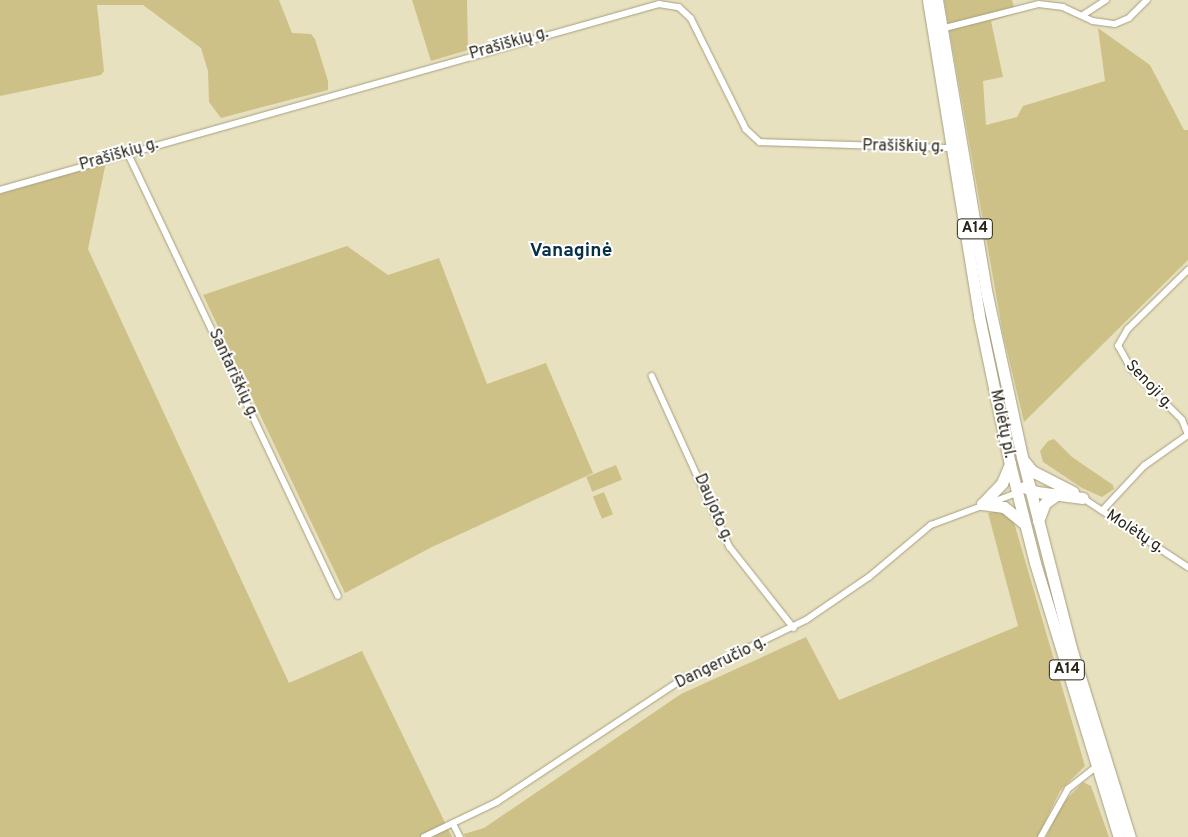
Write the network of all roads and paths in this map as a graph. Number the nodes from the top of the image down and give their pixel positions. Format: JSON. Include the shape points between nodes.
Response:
{"nodes":[{"id":1,"x":928,"y":0,"type":"edge"},
{"id":2,"x":937,"y":0,"type":"edge"},
{"id":3,"x":1106,"y":0,"type":"edge"},
{"id":4,"x":1147,"y":0,"type":"edge"},
{"id":5,"x":1083,"y":15,"type":"junction"},
{"id":6,"x":942,"y":29,"type":"junction"},
{"id":7,"x":952,"y":148,"type":"junction"},
{"id":8,"x":128,"y":153,"type":"junction"},
{"id":9,"x":0,"y":190,"type":"edge"},
{"id":10,"x":1188,"y":270,"type":"edge"},
{"id":11,"x":652,"y":376,"type":"dead end"},
{"id":12,"x":1188,"y":435,"type":"edge"},
{"id":13,"x":1022,"y":457,"type":"junction"},
{"id":14,"x":1012,"y":470,"type":"junction"},
{"id":15,"x":1030,"y":489,"type":"junction"},
{"id":16,"x":1060,"y":491,"type":"junction"},
{"id":17,"x":1019,"y":497,"type":"junction"},
{"id":18,"x":1083,"y":498,"type":"joint"},
{"id":19,"x":982,"y":504,"type":"junction"},
{"id":20,"x":1102,"y":511,"type":"junction"},
{"id":21,"x":1038,"y":521,"type":"junction"},
{"id":22,"x":1025,"y":524,"type":"junction"},
{"id":23,"x":1188,"y":567,"type":"edge"},
{"id":24,"x":338,"y":596,"type":"dead end"},
{"id":25,"x":794,"y":628,"type":"junction"},
{"id":26,"x":1096,"y":766,"type":"junction"},
{"id":27,"x":453,"y":824,"type":"junction"},
{"id":28,"x":424,"y":837,"type":"edge"},
{"id":29,"x":460,"y":837,"type":"edge"},
{"id":30,"x":1041,"y":837,"type":"edge"},
{"id":31,"x":1119,"y":837,"type":"edge"},
{"id":32,"x":1130,"y":837,"type":"edge"}],
"edges":[{"from":1,"to":7,"type":"highway","name":"Molėtų pl.","number":"A14"},
{"from":2,"to":6,"type":"highway","name":"Molėtų pl.","number":"A14"},
{"from":3,"to":5,"type":"street"},
{"from":4,"to":5,"type":"street","via":[[1129,18],[1115,24],[1104,24]]},
{"from":5,"to":6,"type":"street","via":[[1063,7],[1039,4]]},
{"from":6,"to":13,"type":"highway","name":"Molėtų pl.","number":"A14","via":[[985,286]]},
{"from":7,"to":8,"type":"street","name":"Prašiškių g.","via":[[760,142],[746,129],[691,18],[680,7],[659,4]]},
{"from":7,"to":14,"type":"highway","name":"Molėtų pl.","number":"A14","via":[[979,316]]},
{"from":8,"to":9,"type":"street","name":"Prašiškių g."},
{"from":8,"to":24,"type":"street","name":"Santariškių g."},
{"from":10,"to":12,"type":"street","name":"Senoji g.","via":[[1128,329],[1118,346],[1125,362],[1182,420]]},
{"from":11,"to":25,"type":"street","name":"Daujoto g.","via":[[730,547]]},
{"from":12,"to":20,"type":"street","via":[[1144,466]]},
{"from":13,"to":15,"type":"highway","name":"Molėtų pl.","number":"A14"},
{"from":13,"to":16,"type":"highway","via":[[1032,471]]},
{"from":14,"to":15,"type":"highway"},
{"from":14,"to":17,"type":"highway","name":"Molėtų pl.","number":"A14"},
{"from":14,"to":19,"type":"highway"},
{"from":15,"to":16,"type":"highway"},
{"from":15,"to":17,"type":"highway"},
{"from":15,"to":21,"type":"highway","name":"Molėtų pl.","number":"A14"},
{"from":16,"to":18,"type":"highway"},
{"from":16,"to":21,"type":"highway","via":[[1045,504]]},
{"from":17,"to":19,"type":"street","name":"Dangeručio g."},
{"from":17,"to":22,"type":"highway","name":"Molėtų pl.","number":"A14"},
{"from":18,"to":20,"type":"street","name":"Molėtų g."},
{"from":19,"to":22,"type":"highway","via":[[1004,507]]},
{"from":19,"to":25,"type":"street","name":"Dangeručio g.","via":[[923,530],[862,582]]},
{"from":20,"to":23,"type":"street","name":"Molėtų g."},
{"from":21,"to":32,"type":"highway","name":"Molėtų pl.","number":"A14","via":[[1089,710]]},
{"from":22,"to":26,"type":"highway","name":"Molėtų pl.","number":"A14"},
{"from":25,"to":27,"type":"street","name":"Dangeručio g.","via":[[680,681],[542,774]]},
{"from":26,"to":30,"type":"street","via":[[1068,789]]},
{"from":26,"to":31,"type":"highway","name":"Molėtų pl.","number":"A14"},
{"from":27,"to":28,"type":"street","name":"Dangeručio g."},
{"from":27,"to":29,"type":"street"}]}
